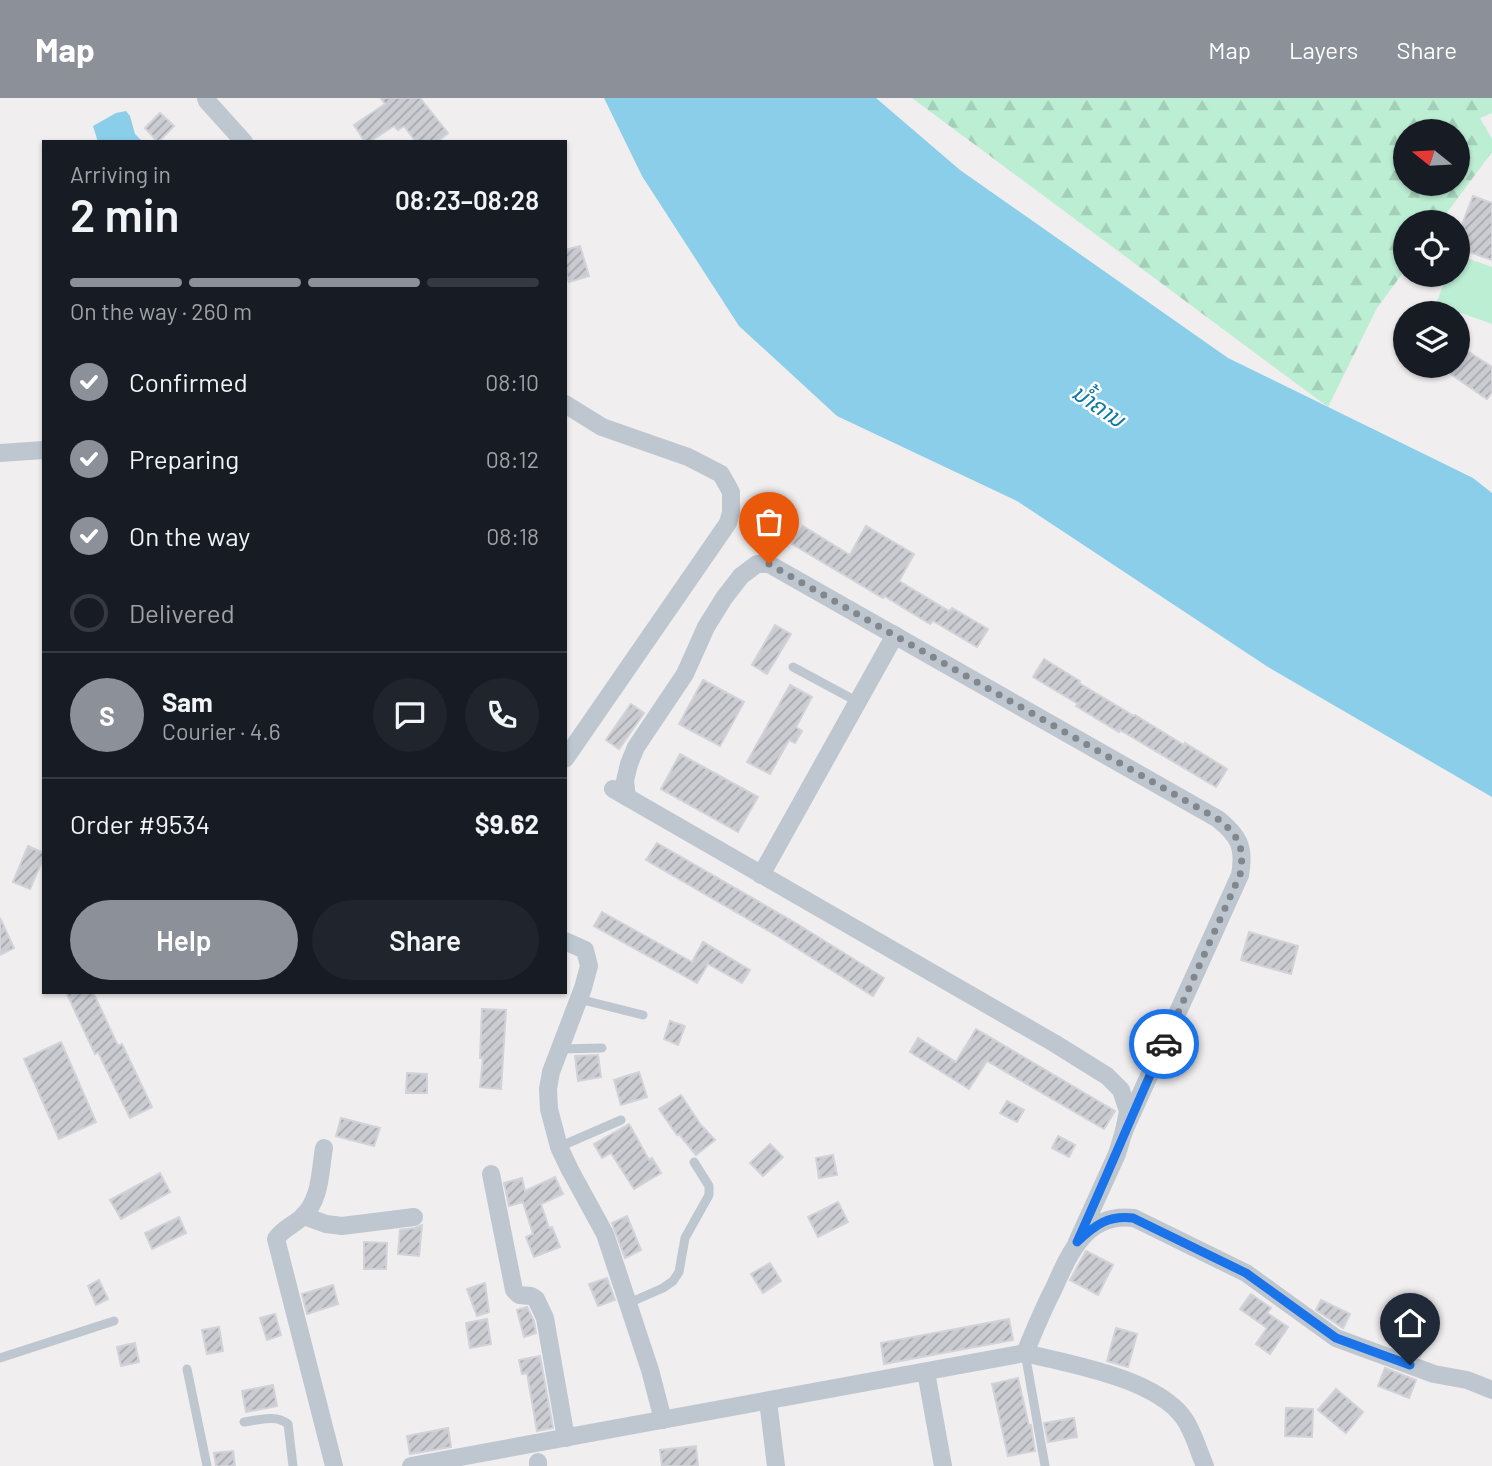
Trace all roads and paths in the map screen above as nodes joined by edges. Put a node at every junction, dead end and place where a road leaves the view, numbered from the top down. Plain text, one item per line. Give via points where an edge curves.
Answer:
1 (206, 98) edge
2 (242, 140) edge
3 (567, 405) edge
4 (42, 450) edge
5 (0, 453) edge
6 (895, 635) junction
7 (793, 667) dead end
8 (858, 702) junction
9 (567, 756) edge
10 (761, 874) junction
11 (567, 942) edge
12 (579, 999) junction
13 (643, 1015) dead end
14 (603, 1048) dead end
15 (560, 1049) junction
16 (621, 1120) dead end
17 (1124, 1131) junction
18 (559, 1147) junction
19 (324, 1148) dead end
20 (694, 1162) dead end
21 (491, 1174) dead end
22 (304, 1216) junction
23 (414, 1217) dead end
24 (1077, 1242) junction
25 (629, 1303) junction
26 (114, 1321) dead end
27 (1025, 1353) junction
28 (0, 1359) edge
29 (187, 1369) dead end
30 (926, 1372) junction
31 (1492, 1390) edge
32 (768, 1401) junction
33 (663, 1420) junction
34 (244, 1422) dead end
35 (565, 1438) junction
36 (526, 1445) junction
37 (542, 1465) edge
38 (207, 1466) edge
39 (293, 1466) edge
40 (334, 1466) edge
41 (411, 1466) edge
42 (776, 1466) edge
43 (943, 1466) edge
44 (1045, 1466) edge
45 (1205, 1466) edge

1 - 2 street
3 - 9 street via 602,427 722,474 731,492 728,523
4 - 5 street
6 - 8 street
6 - 10 street via 769,564 757,564 724,598 685,674 636,747 620,793
6 - 17 street via 1218,819 1240,842 1240,875
7 - 8 lane
8 - 10 street
10 - 17 street via 1107,1076 1121,1090 1128,1111
11 - 12 street via 585,950 588,957
12 - 13 lane
12 - 15 street
14 - 15 lane
15 - 18 street via 548,1089
16 - 18 lane
17 - 24 street
18 - 25 street via 605,1234
19 - 22 street via 316,1197
20 - 25 lane via 709,1186 709,1195 685,1238 679,1272 663,1288
21 - 35 street via 514,1290 537,1299 545,1318
22 - 23 street via 342,1226
22 - 40 street via 280,1233 276,1246
24 - 27 street
24 - 31 street via 1108,1220 1133,1218 1246,1273 1336,1338
25 - 33 street
26 - 28 lane
27 - 30 street
27 - 44 lane
27 - 45 street via 1101,1372 1153,1392 1181,1414
29 - 38 lane
30 - 32 street
30 - 43 street
32 - 33 street
32 - 42 street
33 - 35 street
34 - 39 lane via 277,1418 288,1424
35 - 36 street
36 - 37 lane
36 - 41 street

